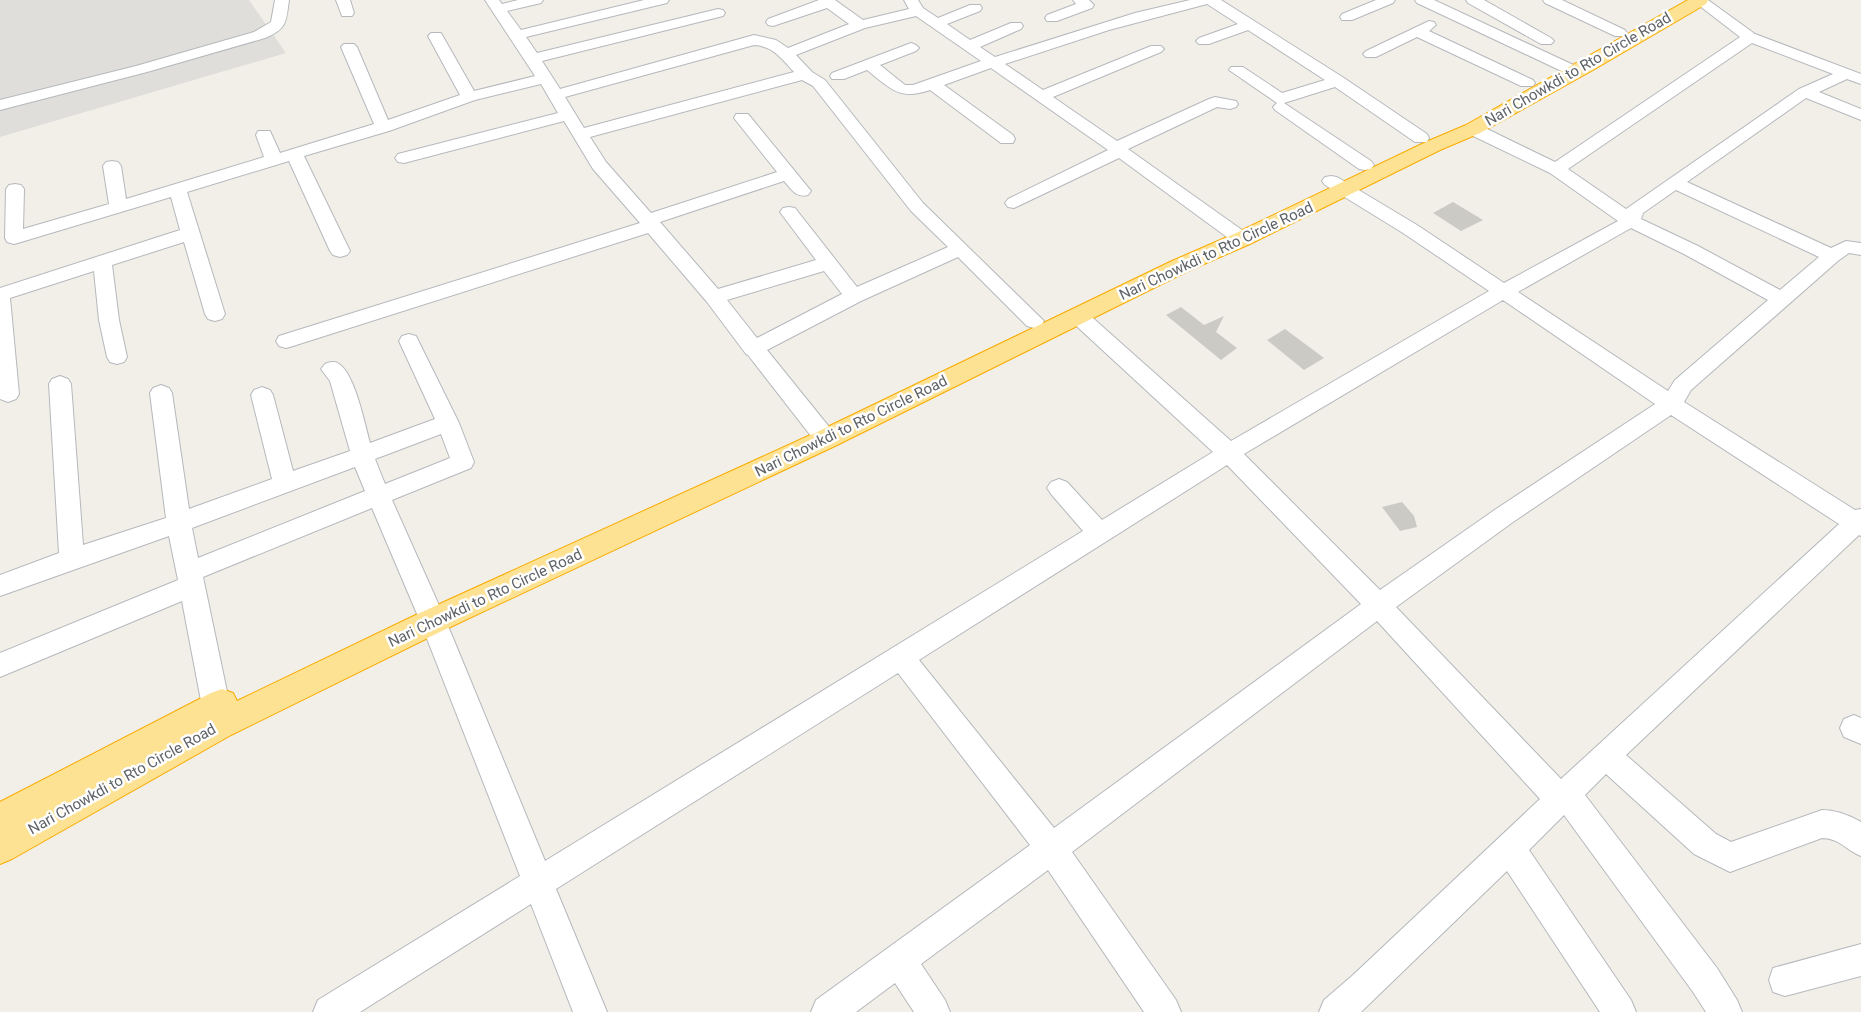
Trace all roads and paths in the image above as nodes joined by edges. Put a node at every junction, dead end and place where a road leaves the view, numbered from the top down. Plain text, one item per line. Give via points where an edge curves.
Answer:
1 (282, 0) edge
2 (536, 0) edge
3 (662, 0) edge
4 (1103, 0) edge
5 (1204, 0) edge
6 (1211, 0) edge
7 (1388, 0) edge
8 (1422, 0) edge
9 (1473, 0) edge
10 (1550, 0) edge
11 (1668, 0) edge
12 (1699, 0) edge
13 (828, 1) edge
14 (1084, 2) edge
15 (495, 4) edge
16 (720, 6) dead end
17 (915, 6) edge
18 (975, 8) dead end
19 (1451, 14) junction
20 (1347, 17) dead end
21 (1052, 18) dead end
22 (773, 22) dead end
23 (935, 24) junction
24 (860, 25) junction
25 (1249, 25) junction
26 (1016, 26) dead end
27 (1417, 31) junction
28 (1620, 33) junction
29 (518, 35) junction
30 (436, 36) dead end
31 (1750, 37) junction
32 (1204, 41) dead end
33 (1546, 41) dead end
34 (968, 46) junction
35 (349, 47) dead end
36 (910, 48) dead end
37 (1156, 49) dead end
38 (788, 53) junction
39 (1371, 54) dead end
40 (533, 58) junction
41 (991, 63) junction
42 (869, 64) junction
43 (1569, 68) junction
44 (1237, 70) dead end
45 (805, 74) junction
46 (1846, 74) junction
47 (838, 76) dead end
48 (546, 78) junction
49 (1861, 79) edge
50 (1338, 81) junction
51 (1527, 83) junction
52 (932, 84) junction
53 (1805, 92) junction
54 (556, 95) junction
55 (1041, 96) junction
56 (469, 97) junction
57 (1230, 104) dead end
58 (0, 105) edge
59 (1281, 108) dead end
60 (569, 115) junction
61 (1861, 115) edge
62 (742, 118) dead end
63 (384, 127) junction
64 (1473, 129) junction
65 (580, 134) junction
66 (264, 135) dead end
67 (1421, 138) junction
68 (1007, 139) dead end
69 (1118, 150) junction
70 (294, 154) junction
71 (404, 158) dead end
72 (274, 160) junction
73 (1365, 165) junction
74 (112, 166) dead end
75 (1556, 169) junction
76 (788, 174) junction
77 (1676, 184) junction
78 (1338, 186) junction
79 (177, 188) junction
80 (15, 189) dead end
81 (802, 191) dead end
82 (1014, 203) dead end
83 (118, 206) junction
84 (789, 212) dead end
85 (1631, 221) junction
86 (651, 222) junction
87 (191, 233) junction
88 (1236, 234) junction
89 (960, 249) junction
90 (1861, 249) edge
91 (340, 250) dead end
92 (1832, 256) junction
93 (102, 261) junction
94 (828, 263) junction
95 (1502, 292) junction
96 (0, 295) edge
97 (854, 296) junction
98 (714, 297) junction
99 (1781, 299) junction
100 (216, 314) dead end
101 (1078, 316) junction
102 (1034, 321) junction
103 (286, 341) dead end
104 (409, 341) dead end
105 (753, 349) junction
106 (117, 357) dead end
107 (332, 369) dead end
108 (60, 384) dead end
109 (161, 393) dead end
110 (8, 394) dead end
111 (262, 395) dead end
112 (1671, 404) junction
113 (448, 423) junction
114 (820, 432) junction
115 (1229, 453) junction
116 (362, 454) junction
117 (285, 484) junction
118 (1059, 488) dead end
119 (379, 496) junction
120 (1859, 522) edge
121 (179, 523) junction
122 (1100, 534) junction
123 (72, 559) junction
124 (190, 579) junction
125 (0, 586) edge
126 (1379, 606) junction
127 (430, 614) junction
128 (902, 658) junction
129 (0, 665) edge
130 (216, 706) junction
131 (1606, 755) junction
132 (1563, 797) junction
133 (0, 820) edge
134 (1861, 841) edge
135 (0, 847) edge
136 (1051, 848) junction
137 (1510, 848) junction
138 (538, 883) junction
139 (1861, 960) edge
140 (900, 961) junction
141 (1785, 980) dead end
142 (330, 1012) edge
143 (590, 1012) edge
144 (828, 1012) edge
145 (933, 1012) edge
146 (1164, 1012) edge
147 (1336, 1012) edge
148 (1619, 1012) edge
149 (1725, 1012) edge

1 - 58 street via 278,24 266,33 167,63
2 - 15 street
3 - 29 street
4 - 14 street
5 - 41 street via 1133,18
6 - 25 street
7 - 20 street
8 - 19 street
9 - 33 street
10 - 28 street
11 - 28 highway
12 - 31 street
12 - 43 highway, Nari Chowkdi to Rto Circle Road
13 - 22 street
13 - 24 street
14 - 21 street
15 - 29 street
16 - 40 street
17 - 23 street
17 - 24 street
18 - 23 street
19 - 27 street
19 - 43 street
23 - 34 street
24 - 38 street
25 - 32 street
25 - 50 street
26 - 34 street
27 - 39 street
27 - 51 street
28 - 43 highway
29 - 40 street
30 - 56 street
31 - 46 street
31 - 75 street
34 - 41 street
35 - 63 street
36 - 42 street
37 - 55 street
38 - 45 street
38 - 54 street via 770,42 754,40
40 - 48 street
41 - 52 street
41 - 55 street
42 - 47 street
42 - 52 street via 904,90
43 - 51 highway
43 - 64 highway, Nari Chowkdi to Rto Circle Road
44 - 50 street via 1280,100
45 - 65 street
45 - 89 street via 819,83 917,207
46 - 49 street
46 - 53 street
48 - 54 street
48 - 56 street
50 - 67 street
51 - 67 highway
52 - 68 street
53 - 61 street
53 - 77 street
54 - 60 street
55 - 69 street
56 - 63 street
57 - 69 street via 1215,102
59 - 73 street
60 - 65 street
60 - 71 street
62 - 76 street
63 - 70 street
64 - 75 street
64 - 78 highway, Nari Chowkdi to Rto Circle Road
65 - 86 street via 599,165
66 - 72 street
67 - 73 highway
69 - 82 street
69 - 88 street
70 - 72 street
70 - 91 street
72 - 79 street
73 - 78 highway
74 - 83 street
75 - 85 street
76 - 81 street
76 - 86 street
77 - 85 street via 1635,210
77 - 92 street
78 - 88 highway, Nari Chowkdi to Rto Circle Road
78 - 95 street via 1410,229
79 - 83 street
79 - 87 street
80 - 83 street via 14,238
84 - 94 street
85 - 95 street
85 - 99 street
86 - 98 street
86 - 103 street
87 - 93 street
87 - 100 street
88 - 101 highway, Nari Chowkdi to Rto Circle Road via 1180,266
88 - 102 highway
89 - 97 street
89 - 102 street
90 - 92 street via 1846,248
92 - 99 street
93 - 96 street
93 - 106 street
94 - 97 street
94 - 98 street
95 - 112 street
95 - 115 street
96 - 110 street
97 - 105 street
98 - 105 street
99 - 112 street via 1683,385
101 - 114 highway, Nari Chowkdi to Rto Circle Road
101 - 115 street
102 - 114 highway
104 - 113 street
105 - 114 street
107 - 116 street via 340,379
108 - 123 street
109 - 121 street
111 - 117 street
112 - 120 street
112 - 126 street via 1482,531
113 - 116 street
113 - 119 street via 463,462
114 - 127 highway, Nari Chowkdi to Rto Circle Road
115 - 122 street
115 - 126 street
116 - 117 street
116 - 119 street
117 - 121 street
118 - 122 street
119 - 124 street
119 - 127 street
120 - 131 street
121 - 123 street
121 - 124 street
122 - 128 street
123 - 125 street
124 - 129 street
124 - 130 street
126 - 132 street
126 - 136 street
127 - 130 highway
127 - 135 highway, Nari Chowkdi to Rto Circle Road
127 - 138 street
128 - 136 street
128 - 138 street
130 - 133 highway
131 - 132 street
131 - 134 street via 1705,844 1730,857 1822,824 1834,823
132 - 137 street
132 - 149 street via 1705,980
136 - 140 street
136 - 146 street
137 - 147 street
137 - 148 street
138 - 142 street
138 - 143 street
139 - 141 street
140 - 144 street
140 - 145 street

